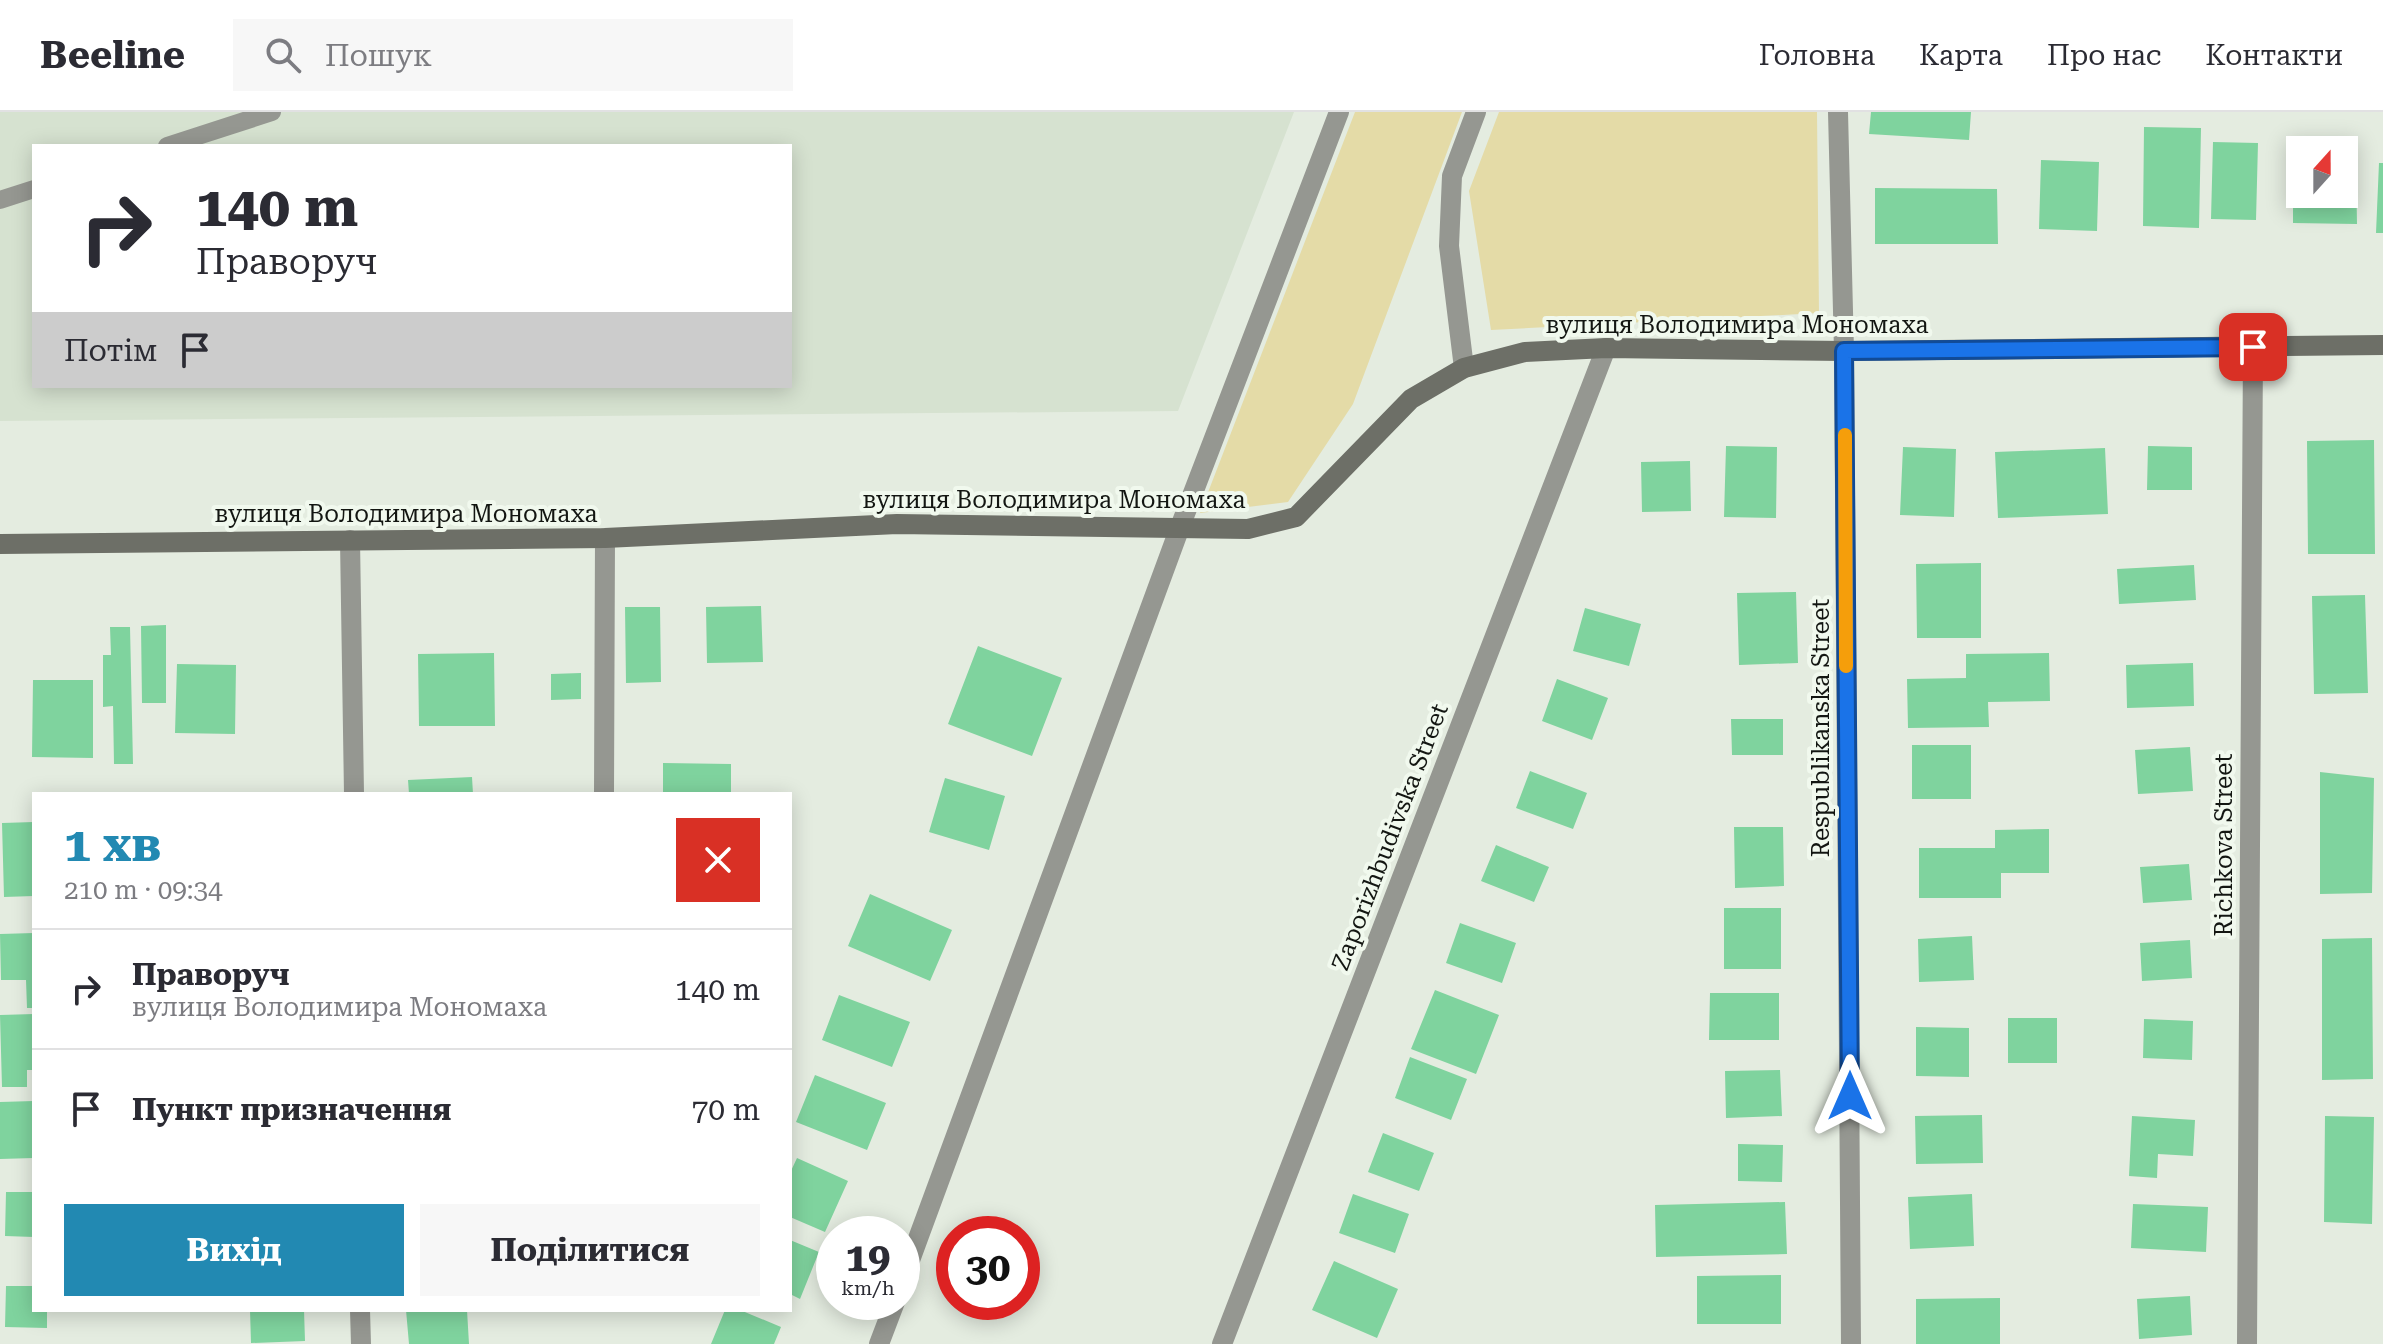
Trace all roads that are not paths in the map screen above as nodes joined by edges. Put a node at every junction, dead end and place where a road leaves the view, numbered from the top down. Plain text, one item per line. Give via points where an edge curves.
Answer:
1 (272, 112) edge
2 (1339, 112) edge
3 (1476, 112) edge
4 (1838, 112) edge
5 (173, 144) edge
6 (32, 190) edge
7 (0, 200) edge
8 (2383, 345) edge
9 (2253, 347) junction
10 (1606, 348) junction
11 (1844, 351) junction
12 (1464, 368) junction
13 (1180, 527) junction
14 (605, 538) junction
15 (350, 540) junction
16 (0, 544) edge
17 (354, 792) edge
18 (604, 792) edge
19 (920, 1233) edge
20 (360, 1312) edge
21 (888, 1320) edge
22 (361, 1344) edge
23 (879, 1344) edge
24 (1222, 1344) edge
25 (1851, 1344) edge
26 (2247, 1344) edge

1 - 5 lane
2 - 13 street
3 - 12 street via 1452,176 1449,246
4 - 11 street, Respublikanska Street
6 - 7 lane
8 - 9 street, вулиця Володимира Мономаха
9 - 11 street, вулиця Володимира Мономаха
9 - 26 street, Richkova Street
10 - 11 street, вулиця Володимира Мономаха
10 - 12 street, вулиця Володимира Мономаха via 1525,352
10 - 24 street, Zaporizhbudivska Street
11 - 25 street, Respublikanska Street
12 - 13 street, вулиця Володимира Мономаха via 1411,399 1296,517 1248,529
13 - 14 street, вулиця Володимира Мономаха via 897,524
13 - 19 street
14 - 15 street, вулиця Володимира Мономаха
14 - 18 street
15 - 16 street, вулиця Володимира Мономаха
15 - 17 street
20 - 22 street
21 - 23 street

